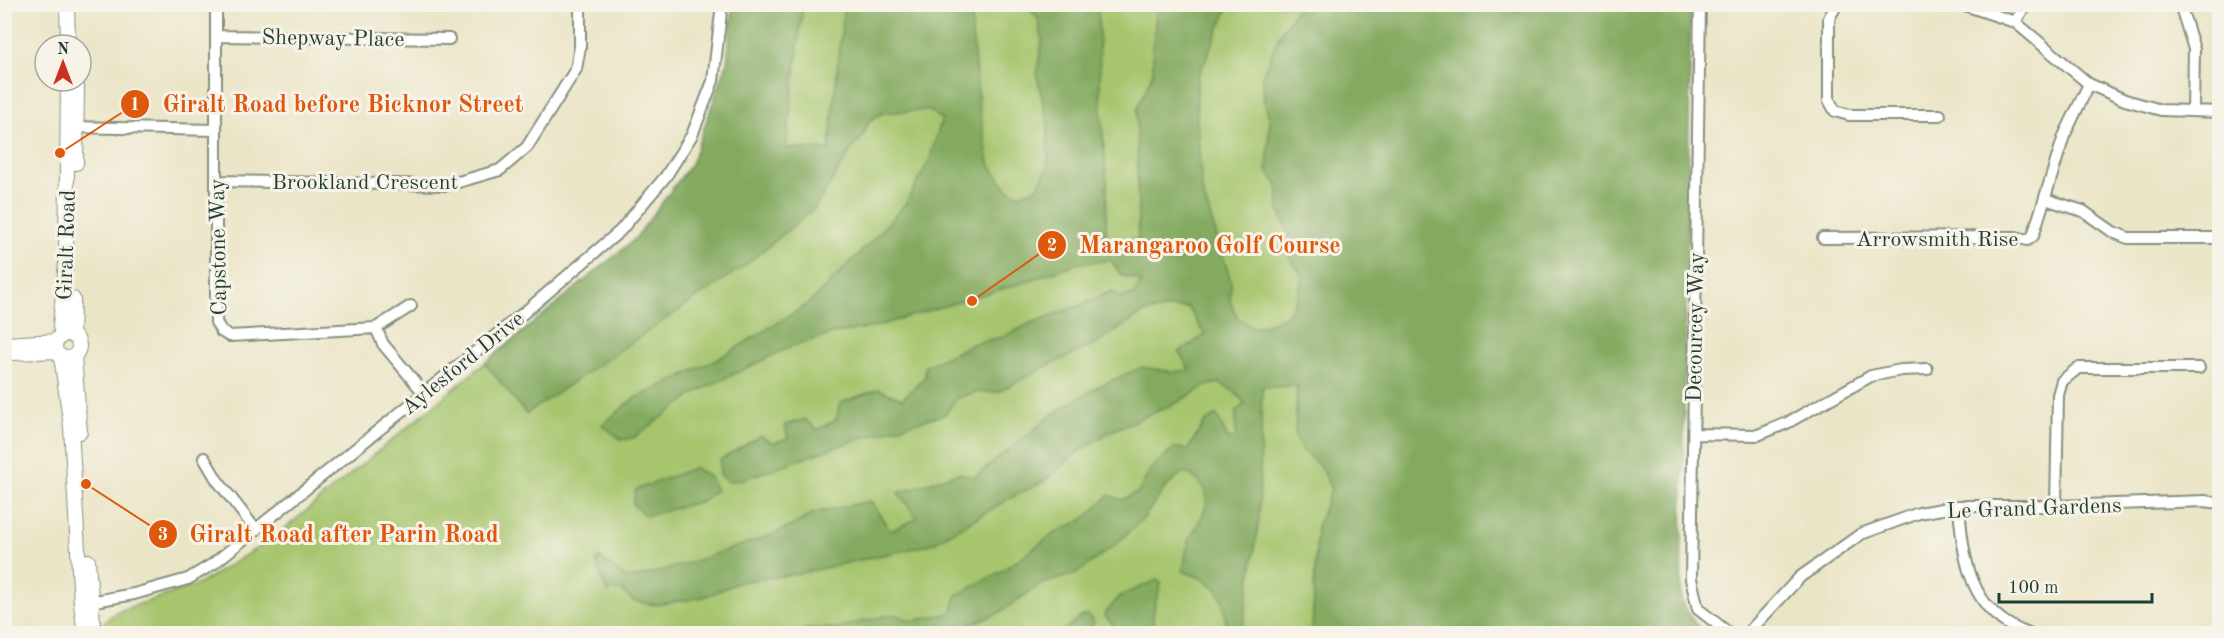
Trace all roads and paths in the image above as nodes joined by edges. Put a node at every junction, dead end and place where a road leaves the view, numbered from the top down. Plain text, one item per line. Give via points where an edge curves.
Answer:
1 (67, 4) edge
2 (76, 4) edge
3 (216, 4) edge
4 (580, 4) edge
5 (722, 4) edge
6 (1700, 4) edge
7 (1839, 4) edge
8 (1962, 4) edge
9 (2026, 4) edge
10 (2180, 4) edge
11 (2015, 22) junction
12 (68, 33) edge
13 (77, 33) edge
14 (216, 36) junction
15 (449, 39) dead end
16 (2089, 84) junction
17 (69, 93) edge
18 (76, 93) edge
19 (2193, 111) junction
20 (2220, 112) edge
21 (1940, 115) dead end
22 (72, 127) junction
23 (216, 130) junction
24 (216, 181) junction
25 (2045, 199) junction
26 (1823, 238) dead end
27 (2216, 238) dead end
28 (411, 306) dead end
29 (376, 328) junction
30 (4, 344) edge
31 (64, 346) junction
32 (4, 353) edge
33 (2199, 368) dead end
34 (1927, 369) dead end
35 (423, 392) junction
36 (1693, 434) junction
37 (204, 458) dead end
38 (2220, 504) edge
39 (1959, 506) junction
40 (2056, 506) junction
41 (256, 530) junction
42 (86, 603) junction
43 (85, 633) edge
44 (94, 633) edge
45 (1730, 633) edge
46 (1747, 633) edge
47 (2029, 633) edge

1 - 12 street
2 - 13 street
3 - 14 street, Capstone Way
4 - 24 street, Brookland Crescent via 576,69 527,147 500,170 448,185
5 - 35 street, Aylesford Drive via 713,81 692,135 666,176 620,231
6 - 36 street, Decourcey Way
7 - 21 street via 1829,18 1829,100 1835,111 1849,115
8 - 11 street
9 - 11 street
10 - 19 street via 2194,50
11 - 16 street
14 - 15 street, Shepway Place
14 - 23 street, Capstone Way
16 - 19 street via 2162,110
16 - 25 street, Arrowsmith Rise via 2064,136
17 - 22 street, Giralt Road
18 - 22 street, Giralt Road
19 - 20 street
22 - 23 street
22 - 31 street, Giralt Road via 60,326
23 - 24 street, Capstone Way
24 - 29 street, Capstone Way via 216,322 221,331 229,336
25 - 26 street, Arrowsmith Rise via 2033,236 2027,240
25 - 27 street via 2083,211 2128,238
28 - 29 street, Capstone Way
29 - 35 street via 383,344
30 - 31 street
31 - 32 street
31 - 42 street, Giralt Road
33 - 40 street via 2078,368 2062,381 2058,395
34 - 36 street via 1871,376 1758,435
35 - 41 street, Aylesford Drive
36 - 45 street, Decourcey Way via 1690,579 1698,609
37 - 41 street
38 - 40 street, Le Grand Gardens via 2205,501
39 - 40 street, Le Grand Gardens
39 - 46 street, Le Grand Gardens via 1919,513 1861,534 1800,577
39 - 47 street via 1962,545 1973,585 1994,615
41 - 42 street, Aylesford Drive via 188,579
42 - 43 street, Giralt Road
42 - 44 street, Giralt Road

